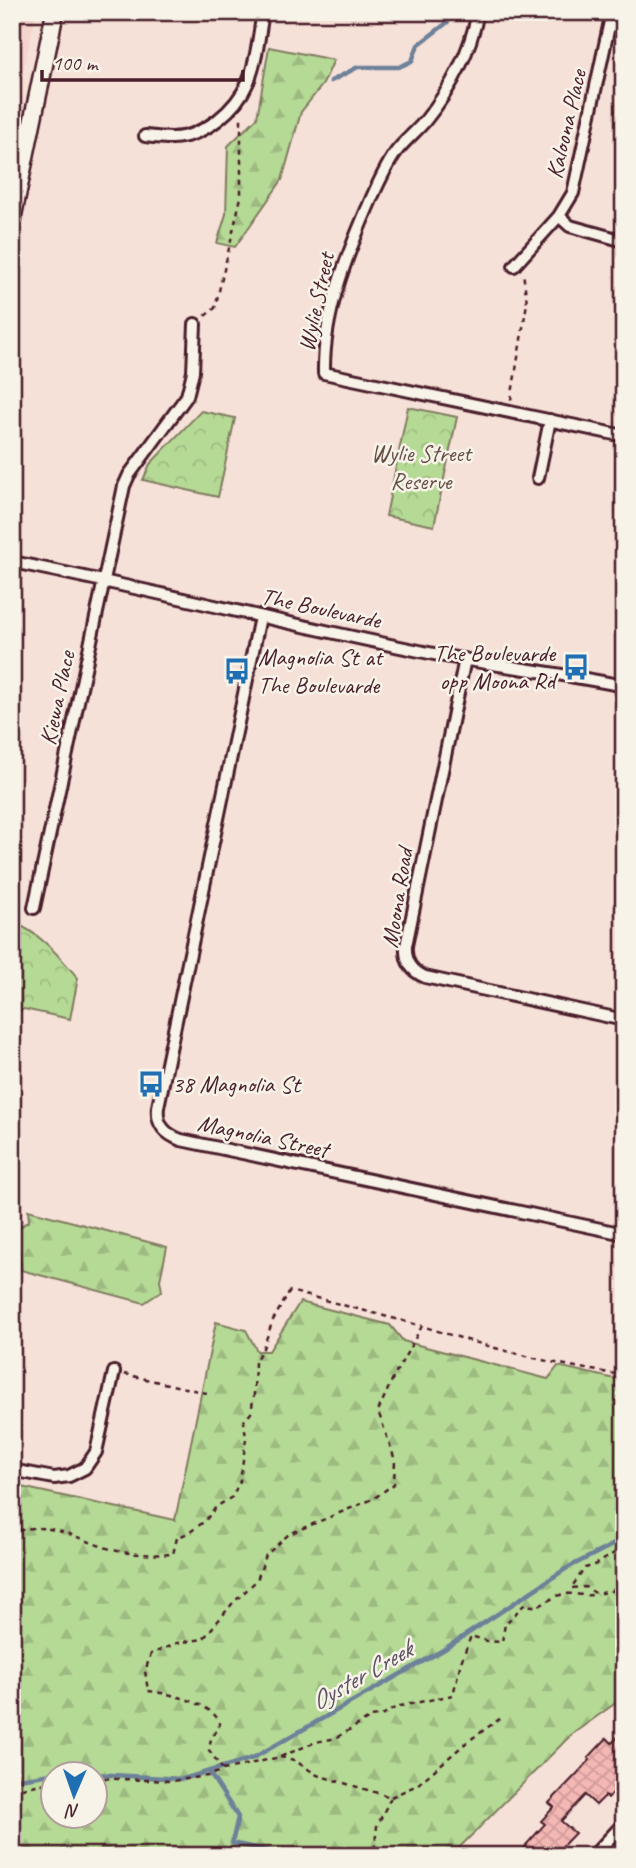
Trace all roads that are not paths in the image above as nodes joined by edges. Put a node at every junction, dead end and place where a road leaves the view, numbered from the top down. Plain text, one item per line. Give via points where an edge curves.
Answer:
1 (55, 12) edge
2 (263, 12) edge
3 (478, 12) edge
4 (612, 12) edge
5 (145, 136) dead end
6 (559, 216) junction
7 (12, 220) edge
8 (624, 241) edge
9 (517, 262) road end
10 (195, 324) road end
11 (550, 420) junction
12 (624, 436) edge
13 (537, 478) dead end
14 (12, 562) edge
15 (104, 580) junction
16 (260, 617) junction
17 (465, 659) junction
18 (624, 686) edge
19 (34, 908) dead end
20 (624, 1020) edge
21 (624, 1234) edge
22 (114, 1372) road end
23 (12, 1470) edge
24 (624, 1823) edge
25 (593, 1856) edge

1 - 7 street
2 - 5 street via 249,80 232,107 220,119 174,138
3 - 11 street, Wylie Street via 461,66 424,123 396,151 350,248 328,332 324,373
4 - 6 street, Kaloona Place via 573,193
6 - 8 street via 570,226
6 - 9 street, Kaloona Place
10 - 15 street, Kiewa Place via 187,396 129,475
11 - 12 street, Wylie Street
11 - 13 street
14 - 15 street, The Boulevarde
15 - 16 street, The Boulevarde
15 - 19 street, Kiewa Place
16 - 17 street, The Boulevarde
16 - 21 street, Magnolia Street via 158,1107 160,1126 181,1140
17 - 18 street, The Boulevarde
17 - 20 street, Moona Road via 406,946 407,961 425,977
22 - 23 street via 96,1452 85,1468 54,1478
24 - 25 street

